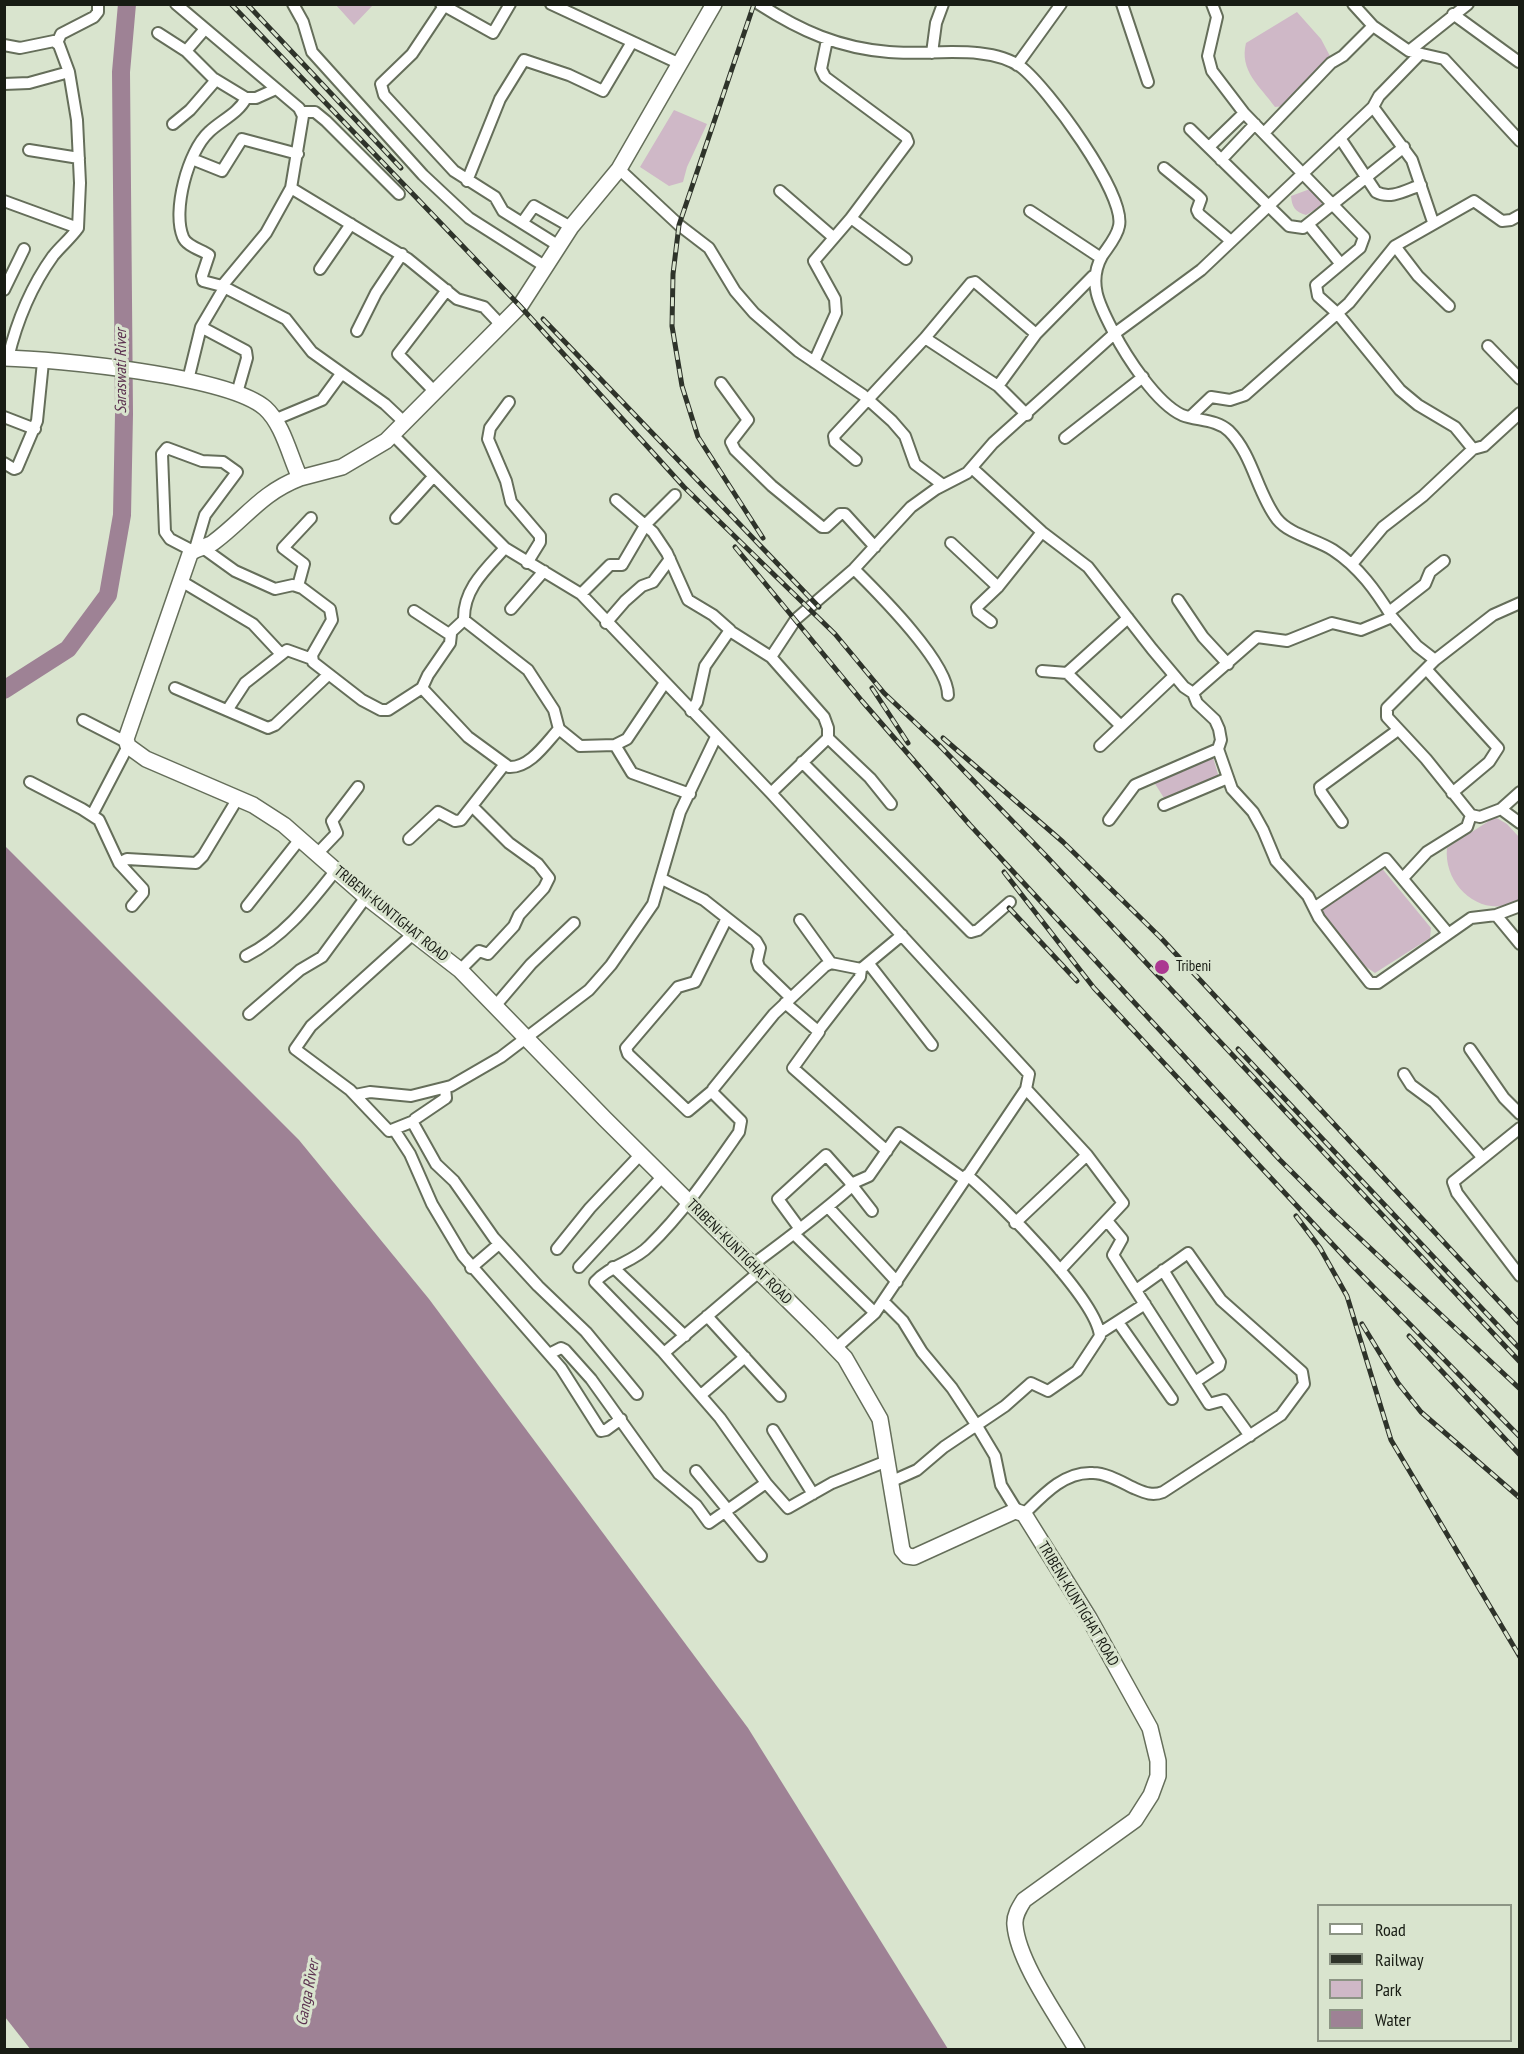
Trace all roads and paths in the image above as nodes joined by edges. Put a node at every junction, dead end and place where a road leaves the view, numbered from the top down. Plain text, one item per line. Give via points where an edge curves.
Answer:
1 (98, 4) edge
2 (176, 4) edge
3 (294, 4) edge
4 (510, 4) edge
5 (551, 4) edge
6 (714, 4) edge
7 (759, 4) edge
8 (943, 4) edge
9 (1061, 4) edge
10 (1122, 4) edge
11 (1212, 4) edge
12 (1353, 4) edge
13 (1468, 4) edge
14 (442, 5) edge
15 (1454, 14) junction
16 (1373, 26) junction
17 (205, 28) junction
18 (158, 33) dead end
19 (827, 40) junction
20 (632, 42) junction
21 (57, 43) junction
22 (4, 45) edge
23 (186, 51) junction
24 (932, 53) junction
25 (1414, 53) junction
26 (1519, 62) edge
27 (678, 63) junction
28 (1017, 65) junction
29 (69, 72) junction
30 (216, 80) junction
31 (1148, 82) dead end
32 (4, 84) edge
33 (276, 89) junction
34 (246, 98) junction
35 (1373, 107) junction
36 (302, 112) junction
37 (1244, 113) junction
38 (172, 124) dead end
39 (1255, 124) junction
40 (1190, 129) dead end
41 (1264, 133) junction
42 (1340, 138) junction
43 (1520, 141) edge
44 (1209, 147) junction
45 (1404, 147) junction
46 (29, 150) dead end
47 (298, 154) junction
48 (79, 158) junction
49 (192, 159) junction
50 (1221, 160) junction
51 (1164, 168) dead end
52 (619, 169) junction
53 (1302, 173) junction
54 (1365, 178) junction
55 (467, 181) junction
56 (1421, 185) junction
57 (291, 188) junction
58 (780, 191) dead end
59 (399, 194) dead end
60 (4, 201) edge
61 (1332, 204) junction
62 (1267, 205) junction
63 (1030, 211) dead end
64 (1520, 214) edge
65 (850, 218) junction
66 (1433, 222) junction
67 (522, 223) junction
68 (351, 224) junction
69 (1308, 224) junction
70 (571, 227) junction
71 (78, 228) junction
72 (833, 237) junction
73 (1231, 241) junction
74 (559, 246) junction
75 (1395, 246) junction
76 (24, 249) dead end
77 (402, 254) junction
78 (1101, 258) junction
79 (906, 259) dead end
80 (1340, 263) junction
81 (546, 267) junction
82 (320, 269) dead end
83 (1093, 276) junction
84 (223, 287) junction
85 (4, 290) edge
86 (447, 290) junction
87 (1449, 306) dead end
88 (1338, 314) junction
89 (502, 326) junction
90 (201, 327) junction
91 (357, 331) dead end
92 (1114, 333) junction
93 (1036, 334) junction
94 (925, 338) junction
95 (1488, 346) dead end
96 (6, 358) edge
97 (44, 362) junction
98 (814, 362) junction
99 (341, 374) junction
100 (1143, 377) junction
101 (1520, 379) edge
102 (188, 380) junction
103 (721, 383) dead end
104 (998, 387) junction
105 (435, 392) junction
106 (237, 393) junction
107 (869, 400) junction
108 (509, 402) dead end
109 (1027, 415) junction
110 (1518, 416) edge
111 (4, 417) edge
112 (1190, 417) junction
113 (273, 420) junction
114 (404, 422) junction
115 (35, 429) junction
116 (392, 434) junction
117 (1065, 438) dead end
118 (1473, 449) junction
119 (856, 460) dead end
120 (4, 463) edge
121 (972, 468) junction
122 (433, 477) junction
123 (300, 478) junction
124 (943, 485) junction
125 (675, 495) dead end
126 (616, 500) dead end
127 (311, 518) dead end
128 (396, 518) dead end
129 (646, 524) junction
130 (1042, 532) junction
131 (951, 543) dead end
132 (875, 547) junction
133 (505, 548) junction
134 (197, 549) junction
135 (670, 559) junction
136 (1444, 561) dead end
137 (527, 563) junction
138 (1352, 564) junction
139 (854, 569) junction
140 (544, 572) junction
141 (181, 581) junction
142 (298, 586) junction
143 (998, 586) junction
144 (580, 594) junction
145 (1178, 600) dead end
146 (1520, 603) edge
147 (511, 609) dead end
148 (414, 611) dead end
149 (1391, 614) junction
150 (1128, 618) junction
151 (464, 620) junction
152 (991, 622) dead end
153 (606, 623) junction
154 (729, 631) junction
155 (451, 634) junction
156 (281, 654) junction
157 (771, 657) junction
158 (312, 659) junction
159 (1435, 660) junction
160 (1228, 664) junction
161 (1427, 670) junction
162 (1042, 671) dead end
163 (1066, 673) junction
164 (328, 675) junction
165 (1174, 676) junction
166 (664, 684) junction
167 (175, 688) dead end
168 (422, 688) junction
169 (1193, 693) junction
170 (948, 695) dead end
171 (228, 709) junction
172 (691, 711) junction
173 (83, 720) dead end
174 (1120, 725) junction
175 (559, 729) junction
176 (1398, 730) junction
177 (716, 737) junction
178 (828, 738) junction
179 (127, 744) junction
180 (615, 745) junction
181 (1100, 746) dead end
182 (1218, 749) junction
183 (802, 762) junction
184 (505, 764) junction
185 (1228, 778) junction
186 (30, 782) dead end
187 (358, 787) dead end
188 (1520, 792) edge
189 (771, 793) junction
190 (1452, 793) junction
191 (690, 794) junction
192 (237, 798) junction
193 (891, 804) dead end
194 (1164, 805) dead end
195 (472, 806) junction
196 (1501, 809) junction
197 (92, 815) junction
198 (1471, 816) junction
199 (1109, 820) dead end
200 (1342, 822) dead end
201 (1520, 823) edge
202 (300, 839) junction
203 (409, 839) dead end
204 (317, 854) junction
205 (119, 863) junction
206 (336, 870) junction
207 (1403, 878) junction
208 (662, 879) junction
209 (366, 897) junction
210 (1010, 902) dead end
211 (132, 906) dead end
212 (247, 906) dead end
213 (1520, 906) edge
214 (1314, 908) junction
215 (1496, 915) junction
216 (727, 918) junction
217 (800, 920) dead end
218 (574, 922) dead end
219 (1447, 932) junction
220 (413, 934) junction
221 (902, 935) junction
222 (1520, 944) edge
223 (246, 956) dead end
224 (831, 963) junction
225 (865, 966) junction
226 (460, 970) junction
227 (788, 1001) junction
228 (496, 1005) junction
229 (249, 1014) dead end
230 (819, 1030) junction
231 (527, 1036) junction
232 (932, 1045) dead end
233 (1470, 1049) dead end
234 (1404, 1074) dead end
235 (445, 1088) junction
236 (1026, 1089) junction
237 (712, 1090) junction
238 (355, 1095) junction
239 (1520, 1114) edge
240 (414, 1121) junction
241 (1520, 1128) edge
242 (395, 1131) junction
243 (886, 1151) junction
244 (641, 1154) junction
245 (1087, 1155) junction
246 (1482, 1157) junction
247 (663, 1176) junction
248 (966, 1177) junction
249 (851, 1184) junction
250 (689, 1203) junction
251 (828, 1207) junction
252 (872, 1211) dead end
253 (1108, 1222) junction
254 (1015, 1223) junction
255 (797, 1232) junction
256 (499, 1244) junction
257 (557, 1249) dead end
258 (579, 1267) dead end
259 (613, 1267) junction
260 (471, 1268) junction
261 (756, 1268) junction
262 (1060, 1270) junction
263 (1163, 1270) junction
264 (1520, 1276) edge
265 (897, 1282) junction
266 (1136, 1290) junction
267 (884, 1302) junction
268 (1145, 1304) junction
269 (875, 1313) junction
270 (707, 1316) junction
271 (1118, 1322) junction
272 (1100, 1333) junction
273 (685, 1336) junction
274 (836, 1348) junction
275 (664, 1353) junction
276 (549, 1354) junction
277 (745, 1357) junction
278 (1195, 1382) junction
279 (637, 1394) dead end
280 (700, 1395) junction
281 (780, 1396) dead end
282 (1172, 1399) dead end
283 (621, 1419) junction
284 (977, 1426) junction
285 (773, 1430) dead end
286 (1250, 1436) junction
287 (887, 1461) junction
288 (696, 1472) dead end
289 (890, 1482) junction
290 (766, 1483) junction
291 (813, 1494) junction
292 (726, 1511) junction
293 (1020, 1513) junction
294 (761, 1556) dead end
295 (1077, 2049) edge

1 - 21 street via 94,16 61,34
2 - 17 street
3 - 81 street via 312,52 423,176 469,218
4 - 14 street via 493,33
5 - 20 street
6 - 27 main road
7 - 19 street via 796,28
8 - 24 street
9 - 28 street
10 - 31 street
11 - 37 street via 1217,18 1208,63
12 - 16 street
13 - 15 street
14 - 55 street via 412,54 385,79 382,90 431,150
15 - 25 street
15 - 26 street
16 - 25 street
16 - 41 street
17 - 23 street
17 - 33 street
18 - 23 street
19 - 24 street via 888,52
19 - 65 street via 821,69 825,78 908,142
20 - 27 street
20 - 55 street via 603,91 524,60 500,99
21 - 22 street via 20,48
21 - 29 street
23 - 30 street
24 - 28 street via 984,54
25 - 35 street
25 - 43 street via 1444,59
27 - 52 main road
28 - 78 street via 1052,99 1098,165 1119,222 1116,236
29 - 32 street via 29,83
29 - 48 street
30 - 34 street
30 - 38 street
33 - 34 street
33 - 36 street
34 - 49 street via 208,132
35 - 42 street
35 - 45 street
36 - 47 street
36 - 59 street via 315,112 326,121
37 - 39 street
37 - 44 street
39 - 41 street
39 - 50 street
40 - 44 street
41 - 53 street
42 - 53 street
42 - 54 street
44 - 50 street
45 - 54 street
45 - 56 street
46 - 48 street
47 - 49 street via 242,139 222,171
47 - 57 street
48 - 71 street
49 - 84 street via 181,196 182,236 209,255 202,279
50 - 62 street
51 - 73 street via 1201,199 1199,214
52 - 70 main road
52 - 98 street via 709,248 735,291 754,313
53 - 61 street
53 - 62 street
54 - 56 street via 1384,196
54 - 61 street
55 - 67 street via 495,197 502,212
56 - 66 street
57 - 68 street
57 - 84 street via 266,233
58 - 72 street
60 - 71 street
61 - 69 street
61 - 80 street via 1364,237 1360,248
62 - 69 street via 1289,226 1303,228
62 - 73 street
63 - 78 street
64 - 66 street via 1502,221 1474,201
65 - 72 street
65 - 79 street
66 - 75 street
67 - 70 street via 534,206
67 - 74 street
68 - 77 street
68 - 82 street
69 - 80 street
70 - 74 main road
71 - 96 street via 55,253 28,295
72 - 98 street via 814,261 834,299 836,313
73 - 92 street via 1193,277
74 - 81 main road
75 - 87 street
75 - 88 street
76 - 85 street
77 - 86 street
77 - 91 street
78 - 83 street
80 - 88 street via 1320,280 1315,290
81 - 89 main road
83 - 92 street via 1096,295
83 - 93 street
84 - 90 street
84 - 99 street via 286,319 306,347
86 - 89 street via 460,301 484,307
86 - 105 street via 398,354
88 - 112 street via 1245,396 1230,400 1211,397
88 - 118 street via 1401,390 1455,427
89 - 105 main road
90 - 102 street
90 - 106 street via 246,351
92 - 100 street
92 - 109 street
93 - 94 street via 975,282
93 - 104 street
94 - 104 street
94 - 107 street
95 - 101 street
96 - 97 main road
97 - 102 main road
97 - 115 street
98 - 107 street
99 - 113 street via 322,400
99 - 114 street
100 - 112 street via 1173,409
100 - 117 street
102 - 106 main road
103 - 132 street via 748,420 731,442 735,450 822,527 845,514
104 - 109 street
105 - 114 main road
106 - 113 main road via 252,398
107 - 119 street via 833,438
107 - 124 street via 900,429 920,470
108 - 137 street via 490,428 488,439 511,502 540,536
109 - 121 street via 993,443
110 - 118 street via 1484,446
111 - 115 street
112 - 138 street via 1217,424 1235,438 1280,522
113 - 123 main road
114 - 116 main road
115 - 120 street via 17,468
116 - 122 street
116 - 123 main road via 342,467
118 - 138 street via 1383,527
121 - 124 street
121 - 130 street
122 - 128 street
122 - 133 street
123 - 134 main road via 276,487 212,544
124 - 132 street via 911,507
125 - 129 street
126 - 129 street
127 - 142 street via 283,548 304,564
129 - 135 street
129 - 144 street via 622,565 610,565
130 - 143 street
130 - 150 street via 1088,567
131 - 143 street
132 - 139 street
133 - 137 street
133 - 151 street via 472,587
134 - 134 street via 205,515 237,472 223,462 197,459 167,448 162,454 165,532 170,539
134 - 141 main road
134 - 142 street via 275,589
135 - 153 street via 653,582 642,586
135 - 154 street via 688,600 724,622
136 - 149 street
137 - 140 street
138 - 149 street
139 - 157 street via 796,619
139 - 170 street via 928,652 942,672
140 - 144 street
140 - 147 street
141 - 156 street via 253,624
141 - 179 main road
142 - 158 street via 330,609 333,616
143 - 152 street via 976,608
144 - 153 street
145 - 160 street
146 - 159 street via 1493,615
148 - 155 street
149 - 159 street via 1417,646
149 - 160 street via 1361,630 1332,622 1287,641 1257,637
150 - 163 street
150 - 165 street
151 - 155 street
151 - 175 street via 533,676 554,710
153 - 166 street
154 - 157 street
154 - 172 street via 705,666 697,702
155 - 168 street via 450,643
156 - 158 street via 290,650
156 - 171 street via 245,683
157 - 178 street via 824,717
158 - 164 street
159 - 161 street
160 - 169 street
161 - 176 street via 1385,711
161 - 190 street via 1498,748 1489,762
162 - 163 street
163 - 174 street
164 - 168 street via 381,710 391,709
164 - 171 street via 268,728
165 - 169 street
165 - 174 street
166 - 172 street
166 - 180 street via 632,734
167 - 171 street
168 - 184 street via 468,737
169 - 182 street via 1197,703 1217,723 1221,740
172 - 177 street
173 - 179 street
174 - 181 street
175 - 180 street via 580,746
175 - 184 street via 522,765
176 - 190 street
176 - 200 street via 1320,787
177 - 189 street
177 - 191 street
178 - 183 street
178 - 193 street via 859,766
179 - 192 main road, TRIBENI-KUNTIGHAT ROAD via 146,759
179 - 197 street
180 - 191 street via 632,774
182 - 185 street
182 - 199 street via 1140,781
183 - 189 street
183 - 210 street via 971,932
184 - 195 street
185 - 194 street
185 - 214 street via 1234,793 1263,830 1275,861 1308,896
186 - 197 street
187 - 204 street via 332,821 337,833
188 - 196 street
189 - 221 street
190 - 198 street
191 - 208 street via 680,812
192 - 202 main road, TRIBENI-KUNTIGHAT ROAD via 284,825
192 - 205 street via 196,863 127,859
195 - 203 street via 459,822 441,812 434,813
195 - 226 street via 549,878 489,954 479,951
196 - 198 street via 1480,817
196 - 201 street
197 - 205 street via 100,822
198 - 207 street via 1467,827 1427,852
202 - 204 main road, TRIBENI-KUNTIGHAT ROAD
202 - 212 street
204 - 206 main road, TRIBENI-KUNTIGHAT ROAD
205 - 211 street via 143,891
206 - 209 main road, TRIBENI-KUNTIGHAT ROAD
206 - 223 street via 276,938
207 - 214 street via 1386,859
207 - 219 street
208 - 216 street via 692,892
208 - 231 street via 653,904 599,980 566,1010
209 - 220 main road, TRIBENI-KUNTIGHAT ROAD
209 - 229 street via 322,957 300,970
213 - 215 street
214 - 219 street via 1348,957 1373,984
215 - 219 street via 1471,918
215 - 222 street
216 - 227 street via 756,941 760,948 759,967
216 - 237 street via 695,982 680,985 626,1048 688,1111
217 - 224 street
218 - 228 street
220 - 226 main road, TRIBENI-KUNTIGHAT ROAD
220 - 238 street via 311,1026 295,1046 295,1051
221 - 225 street
221 - 236 street via 1027,1071 1030,1078
224 - 225 street
224 - 227 street
225 - 230 street
225 - 232 street
226 - 228 main road, TRIBENI-KUNTIGHAT ROAD
227 - 230 street
227 - 237 street
228 - 231 main road, TRIBENI-KUNTIGHAT ROAD
230 - 243 street via 793,1067
231 - 235 street via 501,1058
231 - 244 main road, TRIBENI-KUNTIGHAT ROAD
233 - 239 street
234 - 246 street
235 - 238 street via 411,1096 370,1092
235 - 240 street via 446,1098
236 - 245 street
236 - 248 street
237 - 250 street via 742,1124
238 - 242 street via 389,1131
240 - 242 street
240 - 256 street via 436,1164 454,1181
241 - 246 street
242 - 260 street via 438,1215
243 - 248 street via 900,1133
243 - 249 street via 869,1176
244 - 247 main road, TRIBENI-KUNTIGHAT ROAD
244 - 257 street
245 - 253 street via 1123,1203
245 - 254 street
246 - 264 street via 1455,1179 1454,1187
247 - 250 main road, TRIBENI-KUNTIGHAT ROAD
247 - 258 street
248 - 254 street
248 - 265 street
249 - 251 street
249 - 252 street
249 - 255 street via 828,1156 823,1156 777,1199
250 - 259 street via 648,1248
250 - 261 main road, TRIBENI-KUNTIGHAT ROAD
251 - 255 street
251 - 265 street
253 - 262 street
253 - 266 street via 1122,1239 1113,1256
254 - 262 street
255 - 261 street
255 - 269 street
256 - 260 street
256 - 279 street via 586,1332
259 - 273 street
259 - 275 street via 596,1284
260 - 276 street
261 - 270 street
261 - 274 main road, TRIBENI-KUNTIGHAT ROAD
262 - 272 street
263 - 266 street
263 - 278 street via 1220,1362
263 - 286 street via 1188,1253 1221,1300 1302,1372 1304,1384 1288,1408
265 - 267 street
266 - 268 street
267 - 269 street
267 - 284 street via 903,1321
268 - 271 street
268 - 278 street
269 - 274 street
270 - 273 street
270 - 277 street
271 - 272 street
271 - 282 street
272 - 284 street via 1074,1374 1048,1391 1031,1383
273 - 275 street
274 - 287 main road, TRIBENI-KUNTIGHAT ROAD via 880,1419
275 - 280 street
276 - 283 street via 565,1350
276 - 283 street via 601,1431
277 - 280 street
277 - 281 street
278 - 286 street via 1210,1405 1225,1401
280 - 290 street
283 - 292 street via 659,1474 696,1505 709,1523
284 - 289 street via 917,1470
284 - 293 street via 995,1456 999,1478
285 - 291 street
286 - 293 street via 1158,1494 1094,1472 1078,1474 1062,1481
287 - 289 main road, TRIBENI-KUNTIGHAT ROAD
287 - 291 street
288 - 292 street
289 - 293 main road, TRIBENI-KUNTIGHAT ROAD via 902,1550 907,1556 914,1557
290 - 291 street via 788,1508
290 - 292 street
292 - 294 street
293 - 295 main road, TRIBENI-KUNTIGHAT ROAD via 1089,1618 1150,1728 1158,1761 1158,1776 1151,1795 1135,1820 1024,1900 1017,1912 1014,1924 1019,1944 1033,1976

